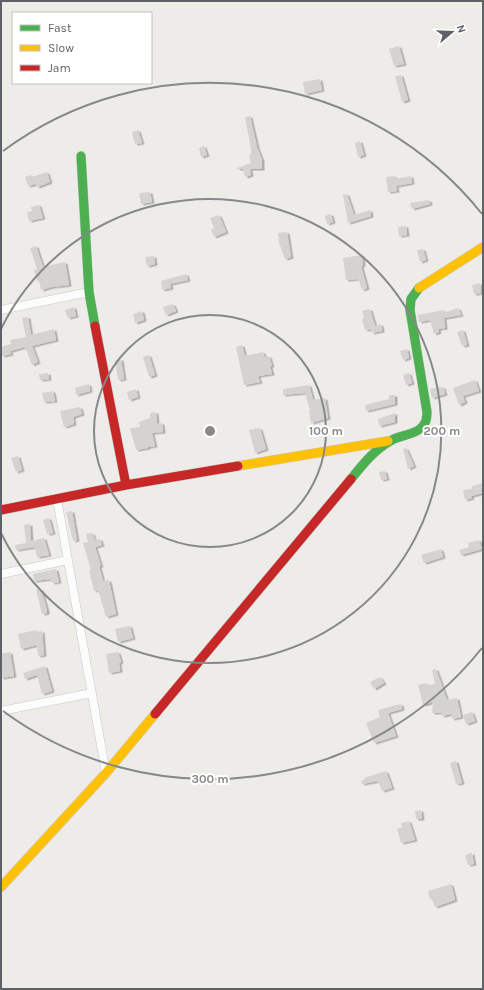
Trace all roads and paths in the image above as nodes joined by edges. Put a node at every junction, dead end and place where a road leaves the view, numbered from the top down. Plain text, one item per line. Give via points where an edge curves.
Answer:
1 (81, 156) dead end
2 (483, 247) edge
3 (89, 292) junction
4 (1, 310) edge
5 (392, 440) junction
6 (126, 486) junction
7 (57, 499) junction
8 (1, 510) edge
9 (68, 560) junction
10 (1, 574) edge
11 (92, 693) junction
12 (1, 711) edge
13 (106, 773) junction
14 (1, 887) edge

1 - 3 street
2 - 5 street via 422,286 410,299 428,412 427,420 420,430
3 - 4 street
3 - 6 street
5 - 6 street
5 - 13 street via 370,456
6 - 7 street
7 - 8 street
7 - 9 street
9 - 10 street
9 - 11 street
11 - 12 street
11 - 13 street
13 - 14 street

